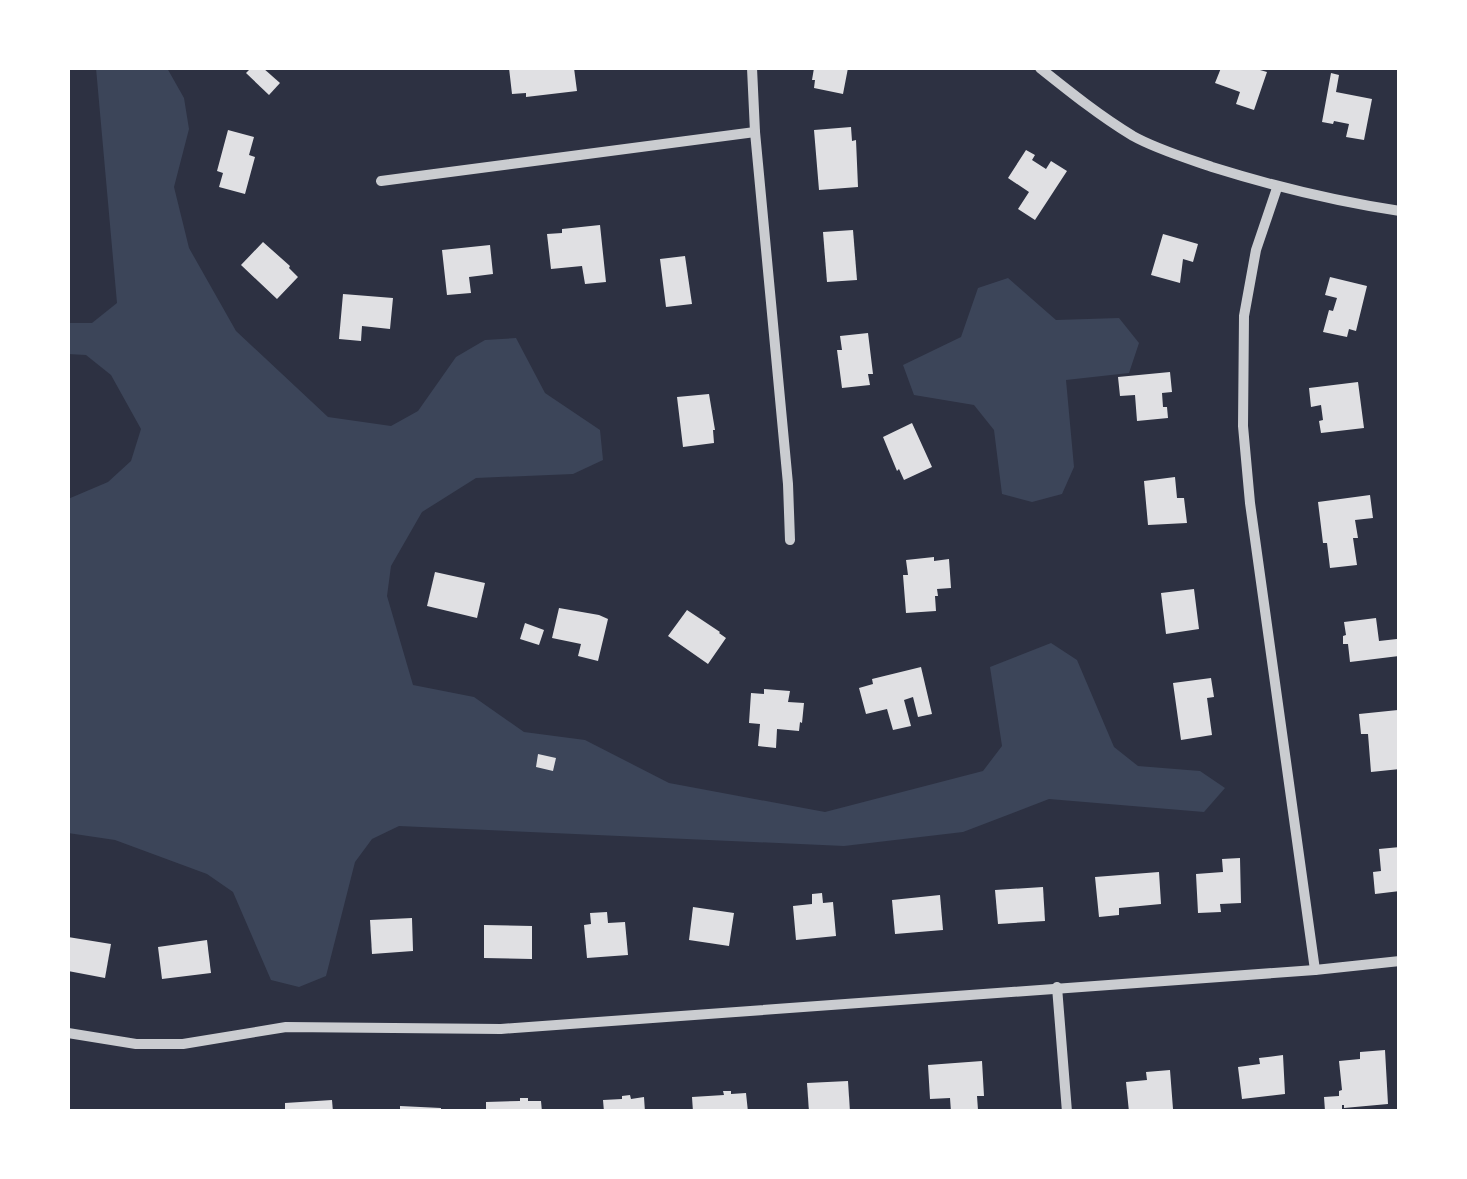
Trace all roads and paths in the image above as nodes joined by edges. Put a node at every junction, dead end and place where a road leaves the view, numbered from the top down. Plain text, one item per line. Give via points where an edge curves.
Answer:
1 (752, 68) edge
2 (1040, 68) edge
3 (755, 132) junction
4 (381, 181) dead end
5 (1277, 188) junction
6 (1400, 211) edge
7 (790, 540) dead end
8 (1400, 962) edge
9 (1315, 970) junction
10 (1057, 987) junction
11 (68, 1033) edge
12 (1067, 1112) edge

1 - 3 street
2 - 5 street via 1136,138
3 - 4 street
3 - 7 street
5 - 6 street
5 - 9 street via 1244,316 1242,426
8 - 9 street
9 - 10 street
10 - 11 street via 501,1029 286,1027 183,1044
10 - 12 street

